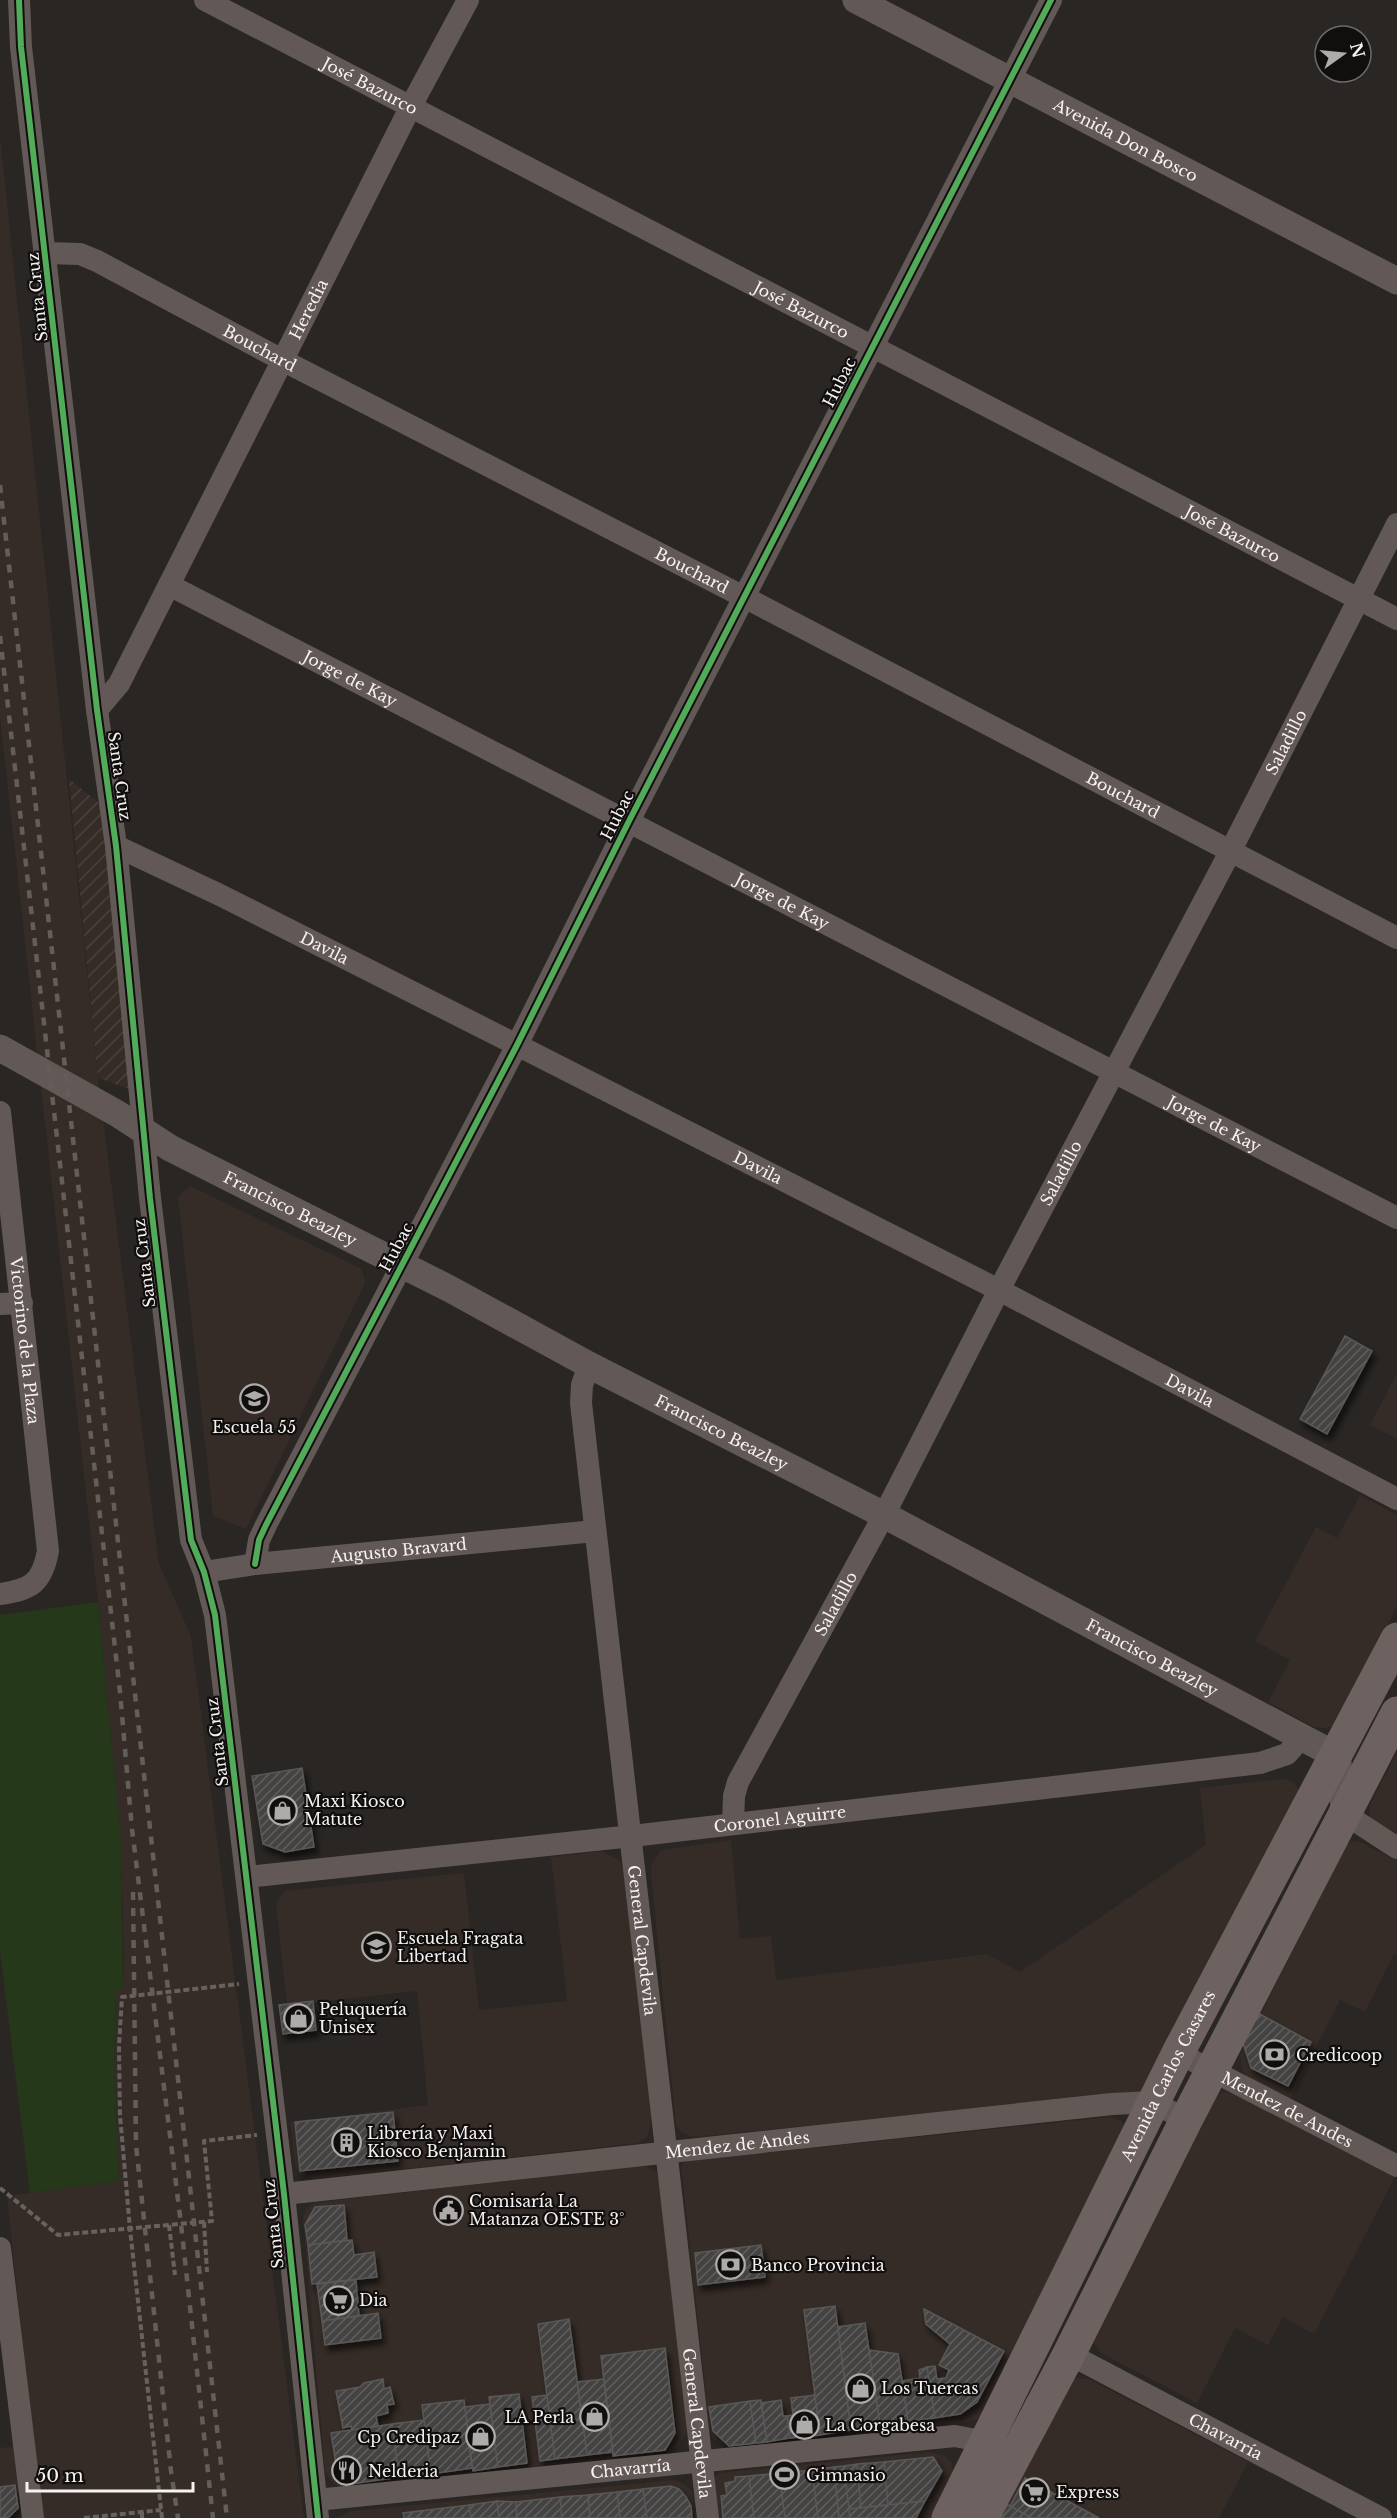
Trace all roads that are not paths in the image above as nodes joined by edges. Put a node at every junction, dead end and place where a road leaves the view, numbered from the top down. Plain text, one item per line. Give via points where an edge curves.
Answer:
1 (19, 0) edge
2 (206, 0) edge
3 (468, 0) edge
4 (856, 0) edge
5 (1051, 0) edge
6 (1009, 79) junction
7 (411, 106) junction
8 (46, 253) junction
9 (1397, 281) edge
10 (873, 345) junction
11 (282, 360) junction
12 (1397, 524) edge
13 (169, 585) junction
14 (746, 598) junction
15 (1359, 599) junction
16 (1397, 619) edge
17 (97, 710) junction
18 (629, 820) junction
19 (116, 846) junction
20 (1230, 852) junction
21 (1397, 938) edge
22 (517, 1045) junction
23 (0, 1048) edge
24 (1114, 1071) junction
25 (0, 1112) edge
26 (146, 1131) junction
27 (1397, 1218) edge
28 (402, 1265) junction
29 (999, 1290) junction
30 (11, 1304) edge
31 (589, 1365) junction
32 (1397, 1499) edge
33 (884, 1515) junction
34 (595, 1531) junction
35 (255, 1564) junction
36 (204, 1572) junction
37 (0, 1594) edge
38 (1397, 1639) edge
39 (1397, 1713) edge
40 (1302, 1737) junction
41 (1337, 1756) junction
42 (1345, 1814) junction
43 (733, 1824) junction
44 (632, 1836) junction
45 (1397, 1848) edge
46 (247, 1877) junction
47 (1178, 2053) junction
48 (1212, 2070) junction
49 (1153, 2102) junction
50 (1186, 2120) junction
51 (666, 2152) junction
52 (1397, 2166) edge
53 (284, 2194) junction
54 (0, 2248) edge
55 (1069, 2354) junction
56 (1000, 2450) junction
57 (702, 2460) junction
58 (317, 2509) edge
59 (33, 2518) edge
60 (708, 2518) edge
61 (948, 2518) edge
62 (982, 2518) edge
63 (1381, 2518) edge

1 - 8 street, Santa Cruz
2 - 7 street, José Bazurco
3 - 7 street, Heredia
4 - 6 street, Avenida Don Bosco
5 - 6 street, Hubac
6 - 9 street, Avenida Don Bosco
6 - 10 street, Hubac
7 - 10 street, José Bazurco
7 - 11 street, Heredia
8 - 11 street, Bouchard via 80,254 97,261
8 - 17 street, Santa Cruz
10 - 14 street, Hubac
10 - 15 street, José Bazurco
11 - 13 street, Heredia
11 - 14 street, Bouchard
12 - 15 street, Saladillo
13 - 17 street, Heredia via 119,684
13 - 18 street, Jorge de Kay
14 - 18 street, Hubac
14 - 20 street, Bouchard
15 - 16 street, José Bazurco
15 - 20 street, Saladillo
17 - 19 street, Santa Cruz
18 - 22 street, Hubac
18 - 24 street, Jorge de Kay
19 - 22 street, Davila
19 - 26 street, Santa Cruz
20 - 21 street, Bouchard
20 - 24 street, Saladillo
22 - 28 street, Hubac
22 - 29 street, Davila
23 - 26 street, Francisco Beazley
24 - 27 street, Jorge de Kay
24 - 29 street, Saladillo
25 - 30 street, Victorino de la Plaza
26 - 28 street, Francisco Beazley via 170,1148
26 - 36 street, Santa Cruz via 150,1198 191,1540
28 - 31 street, Francisco Beazley
28 - 35 street, Hubac via 266,1525
29 - 32 street, Davila
29 - 33 street, Saladillo
30 - 37 street, Victorino de la Plaza via 48,1551 45,1569 32,1586
31 - 33 street, Francisco Beazley
31 - 34 street, General Capdevila via 581,1403
33 - 40 street, Francisco Beazley
33 - 43 street, Saladillo via 738,1782
34 - 35 street, Augusto Bravard
34 - 44 street, General Capdevila
35 - 36 street, Augusto Bravard
36 - 46 street, Santa Cruz via 215,1615
38 - 41 main road, Avenida Carlos Casares
39 - 42 main road, Avenida Carlos Casares
40 - 41 street, Francisco Beazley
40 - 43 street, Coronel Aguirre via 1287,1754 1260,1763
41 - 42 street
41 - 47 main road, Avenida Carlos Casares
42 - 45 street
42 - 48 main road, Avenida Carlos Casares
43 - 44 street, Coronel Aguirre
44 - 46 street, Coronel Aguirre
44 - 51 street, General Capdevila
46 - 53 street, Santa Cruz
47 - 48 street, Mendez de Andes
47 - 49 main road, Avenida Carlos Casares
48 - 50 main road, Avenida Carlos Casares
48 - 52 street, Mendez de Andes
49 - 50 street
49 - 51 street, Mendez de Andes
49 - 56 main road, Avenida Carlos Casares
50 - 55 main road, Avenida Carlos Casares
51 - 53 street, Mendez de Andes
51 - 57 street, General Capdevila
53 - 58 street, Santa Cruz
54 - 59 street
55 - 56 main road, Avenida Carlos Casares
55 - 63 street, Chavarría
56 - 57 street, Chavarría via 955,2436
56 - 61 main road, Avenida Carlos Casares
56 - 62 main road, Avenida Carlos Casares
57 - 58 street, Chavarría
57 - 60 street, General Capdevila

